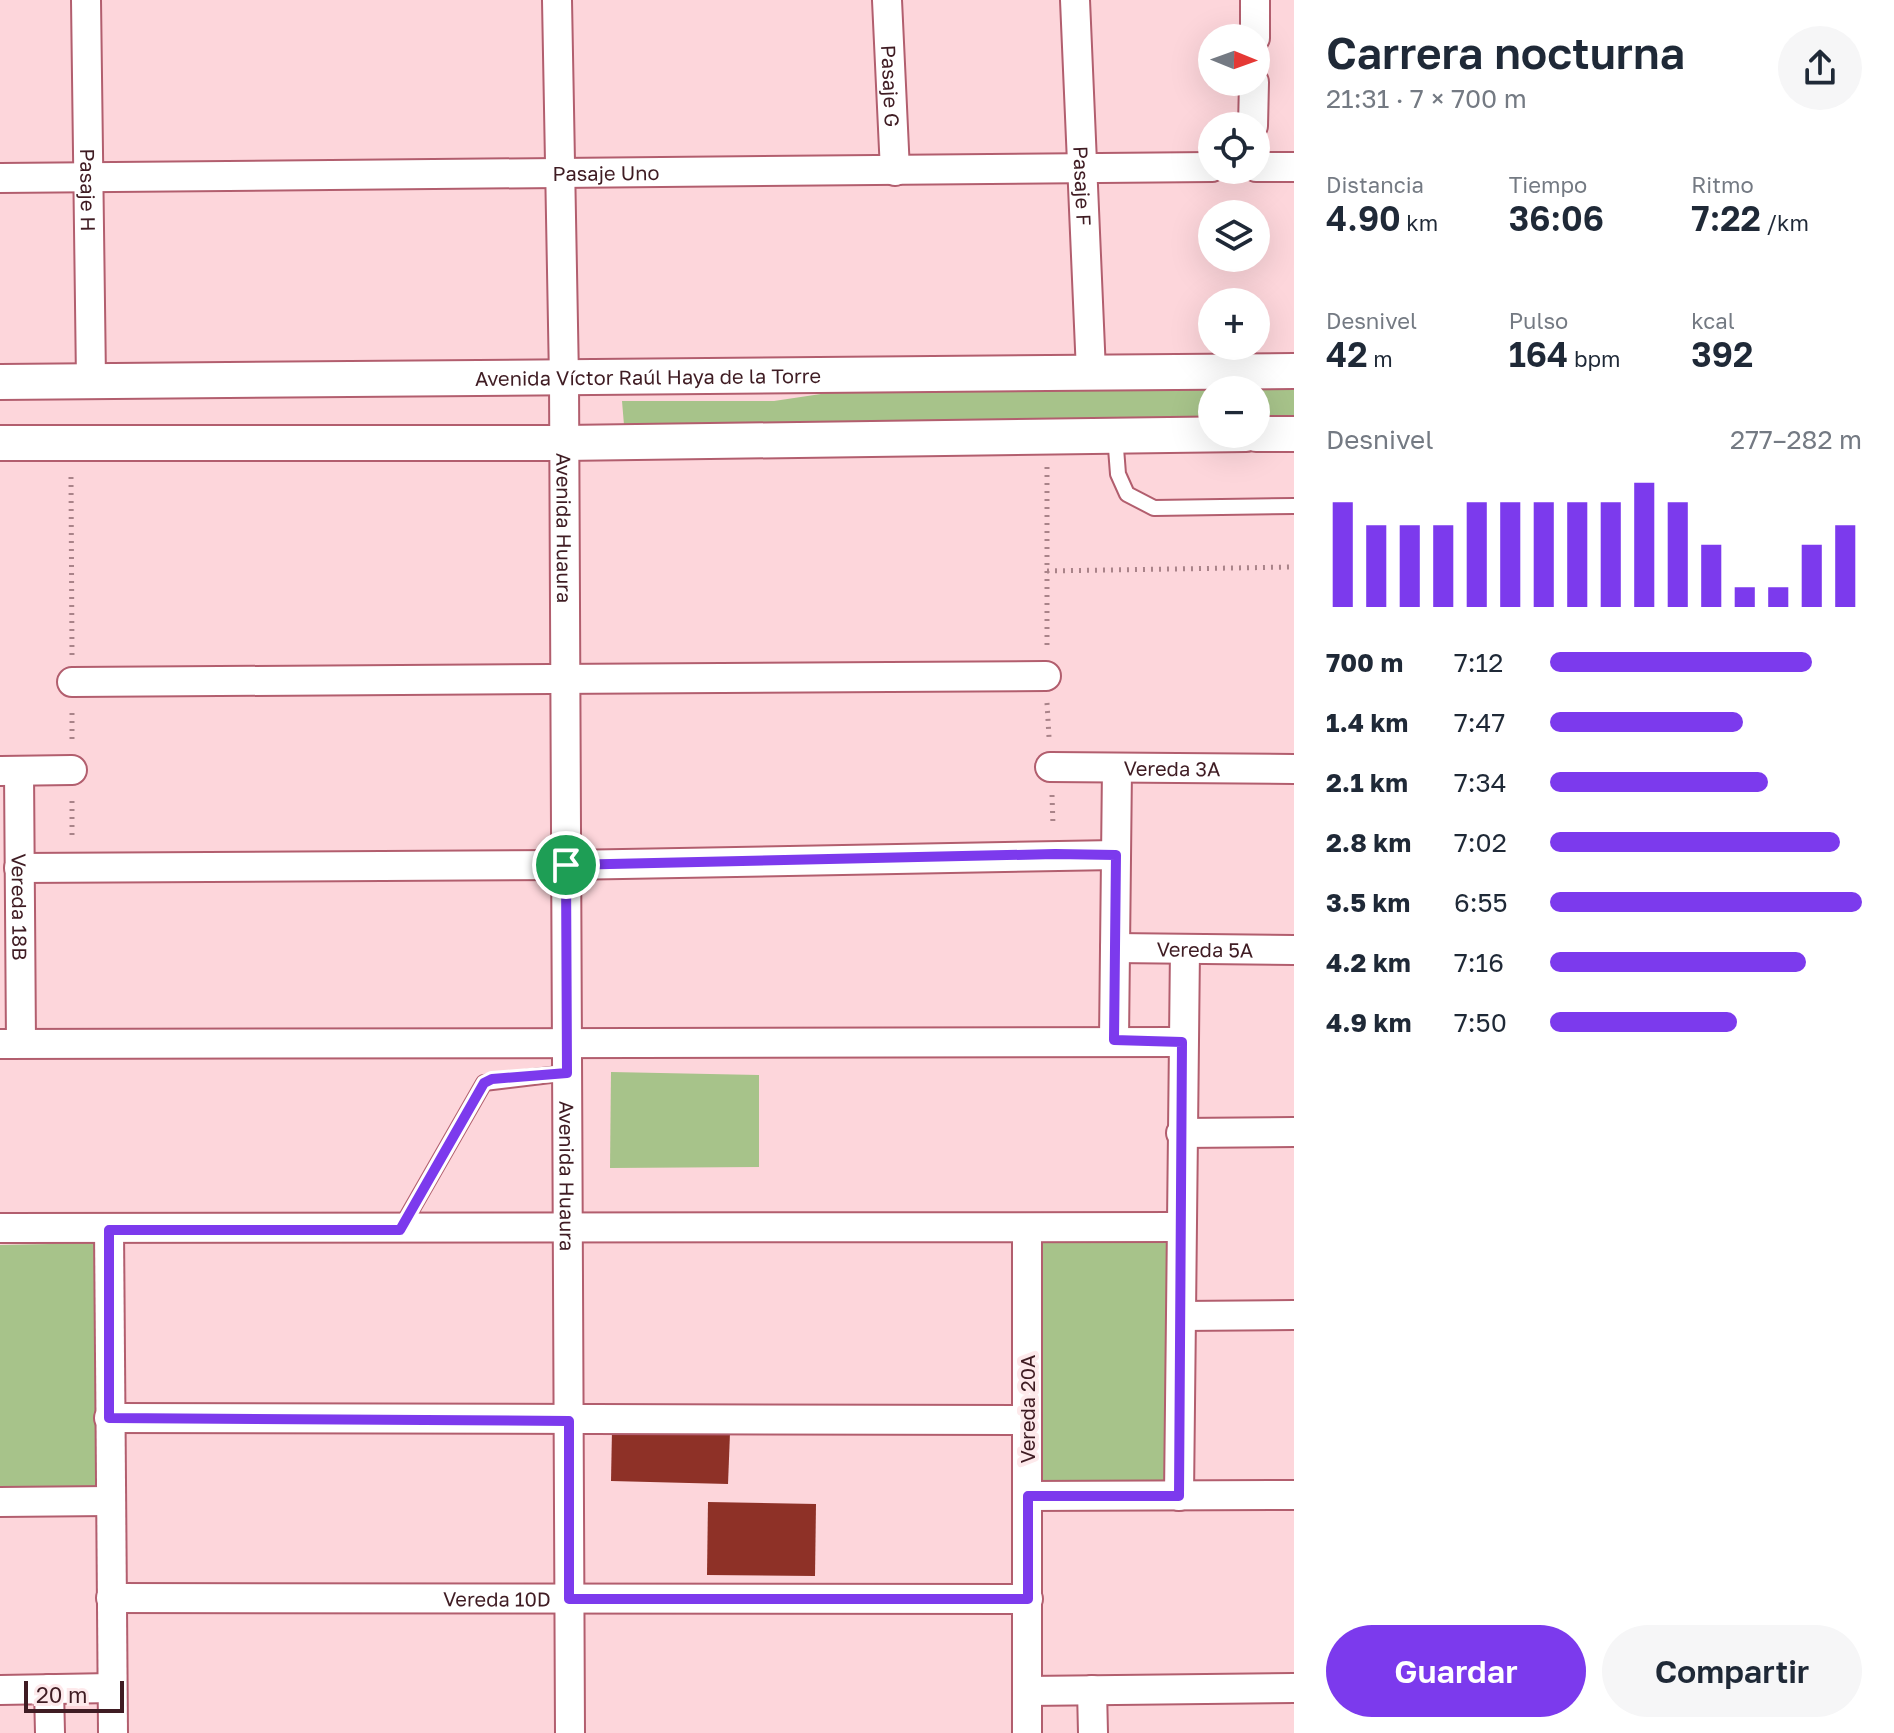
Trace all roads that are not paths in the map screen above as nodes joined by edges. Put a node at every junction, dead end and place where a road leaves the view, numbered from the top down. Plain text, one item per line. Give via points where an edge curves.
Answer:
1 (86, 0) edge
2 (557, 0) edge
3 (887, 0) edge
4 (1075, 0) edge
5 (1255, 0) edge
6 (1255, 24) edge
7 (1198, 167) edge
8 (1270, 167) edge
9 (1294, 167) edge
10 (1084, 168) junction
11 (895, 171) junction
12 (560, 172) junction
13 (88, 177) junction
14 (0, 178) edge
15 (1294, 371) edge
16 (1091, 372) junction
17 (564, 379) junction
18 (91, 380) junction
19 (0, 382) edge
20 (1198, 434) edge
21 (1270, 434) edge
22 (1294, 434) edge
23 (1115, 435) junction
24 (0, 443) edge
25 (564, 443) junction
26 (1294, 506) edge
27 (1046, 676) dead end
28 (72, 682) dead end
29 (565, 682) junction
30 (1050, 767) dead end
31 (1117, 768) junction
32 (1294, 769) edge
33 (72, 770) dead end
34 (10, 771) edge
35 (1116, 855) junction
36 (566, 865) junction
37 (19, 868) junction
38 (1115, 948) junction
39 (1185, 949) junction
40 (1294, 950) edge
41 (10, 952) edge
42 (1114, 1040) junction
43 (1182, 1042) junction
44 (11, 1044) edge
45 (567, 1044) junction
46 (567, 1073) junction
47 (1294, 1132) edge
48 (1181, 1133) junction
49 (1181, 1227) junction
50 (0, 1228) edge
51 (1027, 1229) junction
52 (109, 1230) junction
53 (400, 1230) junction
54 (568, 1230) junction
55 (1294, 1315) edge
56 (1181, 1316) junction
57 (109, 1418) junction
58 (1027, 1420) junction
59 (569, 1421) junction
60 (1294, 1495) edge
61 (1028, 1496) junction
62 (1179, 1496) junction
63 (109, 1501) junction
64 (0, 1502) edge
65 (111, 1598) junction
66 (569, 1599) junction
67 (1028, 1599) junction
68 (112, 1688) junction
69 (1294, 1688) edge
70 (49, 1689) junction
71 (0, 1690) edge
72 (1092, 1690) junction
73 (1028, 1691) junction
74 (50, 1733) edge
75 (113, 1733) edge
76 (570, 1733) edge
77 (1027, 1733) edge
78 (1093, 1733) edge

1 - 13 street, Pasaje H
2 - 12 street, Avenida Huaura
3 - 11 street, Pasaje G
4 - 10 street, Pasaje F
5 - 6 street
7 - 10 street, Pasaje Uno
8 - 9 street
10 - 11 street, Pasaje Uno
10 - 16 street, Pasaje F
11 - 12 street, Pasaje Uno
12 - 13 street, Pasaje Uno
12 - 17 street, Avenida Huaura
13 - 14 street, Pasaje Uno
13 - 18 street, Pasaje H
15 - 16 street, Avenida Víctor Raúl Haya de la Torre
16 - 17 street, Avenida Víctor Raúl Haya de la Torre
17 - 18 street, Avenida Víctor Raúl Haya de la Torre
17 - 25 street, Avenida Huaura
18 - 19 street, Avenida Víctor Raúl Haya de la Torre
20 - 23 street
21 - 22 street
23 - 25 street
23 - 26 lane via 1118,474 1127,494 1154,508
24 - 25 street
25 - 29 street, Avenida Huaura
27 - 29 street
28 - 29 street
29 - 36 street, Avenida Huaura
30 - 31 street, Vereda 3A
31 - 32 street, Vereda 3A
31 - 35 street
33 - 34 street
34 - 37 street, Vereda 18B
35 - 36 street
35 - 38 street
36 - 37 street
36 - 45 street, Avenida Huaura
37 - 41 street, Vereda 18B
38 - 39 street, Vereda 5A
38 - 42 street
39 - 40 street, Vereda 5A
39 - 43 street
41 - 44 street, Vereda 18B
42 - 43 street
42 - 45 street
43 - 48 street
44 - 45 street
45 - 46 street, Avenida Huaura
46 - 53 lane via 484,1083
46 - 54 street, Avenida Huaura
47 - 48 street
48 - 49 street
49 - 51 street
49 - 56 street
50 - 52 street
51 - 54 street
51 - 58 street, Vereda 20A
52 - 53 street
52 - 57 street
53 - 54 street
54 - 59 street, Avenida Huaura
55 - 56 street
56 - 62 street
57 - 59 street
57 - 63 street
58 - 59 street
58 - 61 street, Vereda 20A
59 - 66 street, Avenida Huaura
60 - 62 street
61 - 62 street
61 - 67 street, Vereda 20A
63 - 64 street
63 - 65 street
65 - 66 street, Vereda 10D
65 - 68 street
66 - 67 street, Vereda 10D
66 - 76 street, Avenida Huaura
67 - 73 street, Vereda 20A
68 - 70 street
68 - 75 street
69 - 72 street
70 - 71 street
70 - 74 street
72 - 73 street
72 - 78 street
73 - 77 street, Vereda 20A

